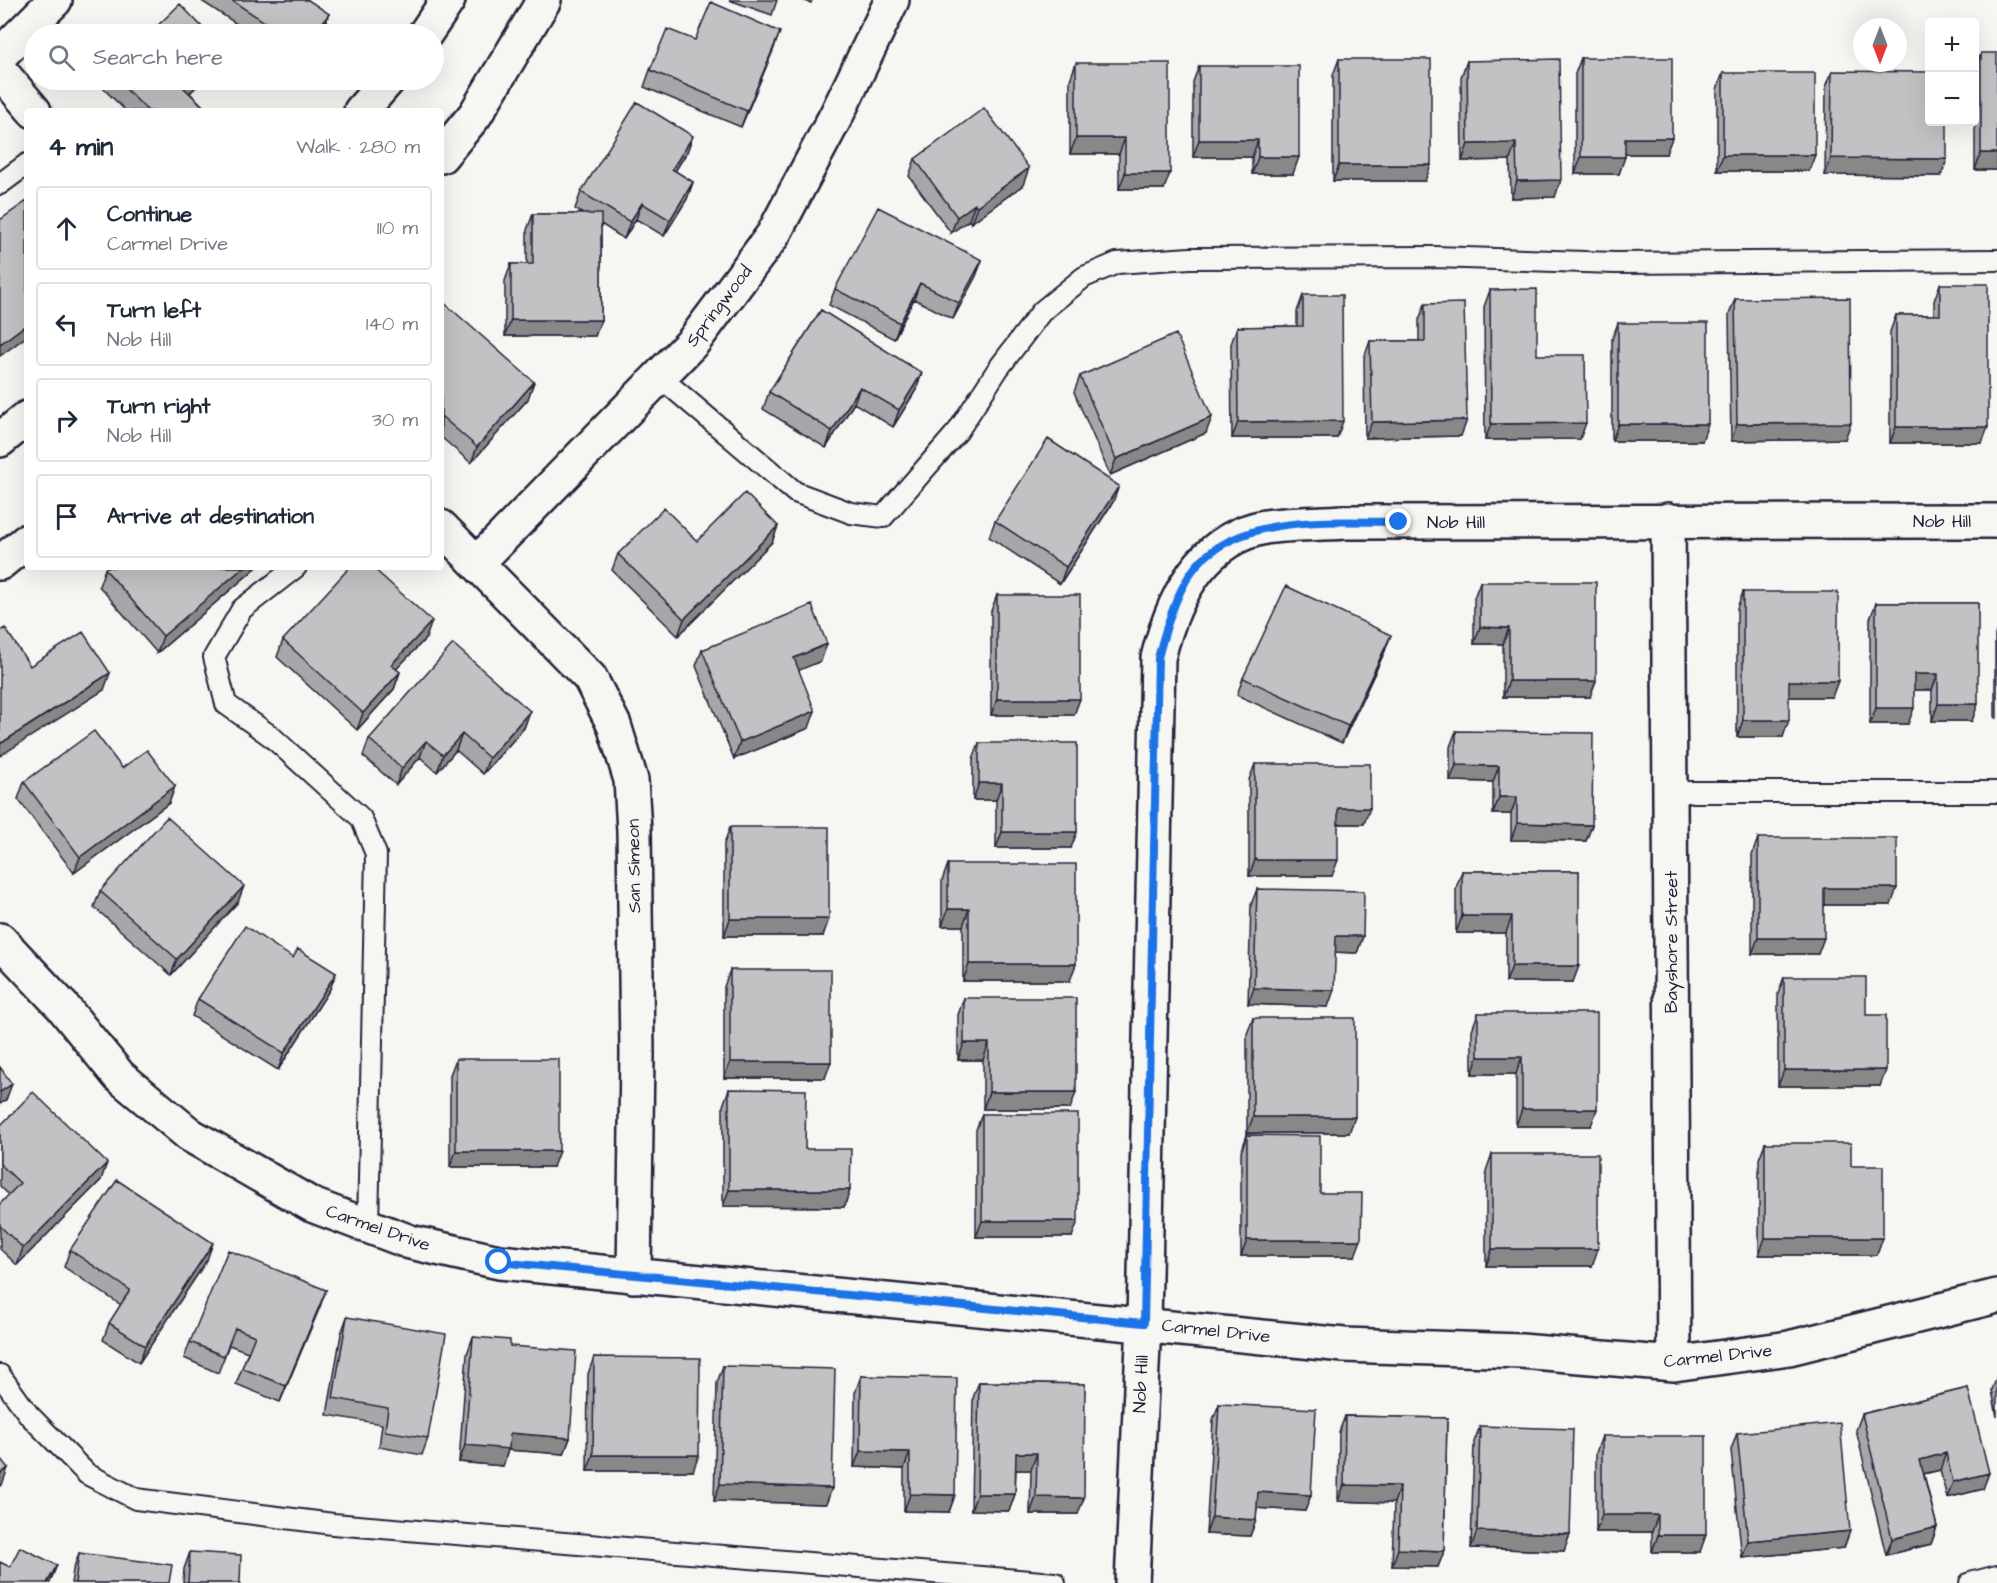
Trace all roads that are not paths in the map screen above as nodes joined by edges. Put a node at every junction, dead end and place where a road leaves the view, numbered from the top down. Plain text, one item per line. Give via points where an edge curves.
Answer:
1 (55, 0) edge
2 (448, 0) edge
3 (544, 0) edge
4 (892, 0) edge
5 (31, 24) edge
6 (432, 24) edge
7 (24, 31) edge
8 (0, 55) edge
9 (0, 71) edge
10 (379, 90) edge
11 (31, 108) edge
12 (364, 108) edge
13 (444, 152) edge
14 (24, 166) edge
15 (0, 184) edge
16 (1997, 260) edge
17 (660, 377) junction
18 (24, 420) edge
19 (0, 440) edge
20 (1668, 520) junction
21 (1997, 521) edge
22 (444, 530) edge
23 (24, 543) edge
24 (478, 562) junction
25 (0, 563) edge
26 (292, 570) edge
27 (1670, 792) junction
28 (1997, 792) edge
29 (0, 940) edge
30 (368, 1226) junction
31 (634, 1276) junction
32 (1997, 1296) edge
33 (1144, 1323) junction
34 (1674, 1364) junction
35 (0, 1375) edge
36 (1997, 1576) edge
37 (1055, 1583) edge
38 (1132, 1583) edge
39 (1970, 1583) edge

1 - 5 street
2 - 6 street
3 - 13 street via 475,115
4 - 17 street, Springwood via 773,235 693,342
7 - 8 street
9 - 11 street
10 - 12 street
14 - 15 lane
16 - 17 lane via 1615,263 1435,257 1190,258 1117,263 1084,277 1042,311 958,431 883,517 851,513 795,492
17 - 24 street, Springwood
18 - 19 street
20 - 21 street, Nob Hill
20 - 27 street, Bayshore Street
20 - 33 street, Nob Hill via 1344,522 1264,527 1226,542 1196,567 1167,621 1158,658
22 - 24 street, San Simeon
23 - 25 street
24 - 31 street, San Simeon via 590,678 614,725 631,780 638,1053
26 - 30 lane via 242,609 214,657 226,704 272,737 361,818 376,854
27 - 28 lane
27 - 34 street, Bayshore Street
29 - 30 street, Carmel Drive via 63,1007 119,1076 190,1135 312,1205
30 - 31 street, Carmel Drive via 410,1242 499,1262
31 - 33 street, Carmel Drive
32 - 34 street, Carmel Drive via 1789,1348
33 - 34 street, Carmel Drive via 1344,1345 1521,1352
33 - 38 street, Nob Hill
35 - 37 lane via 29,1415 87,1474 136,1499 333,1524
36 - 39 lane

